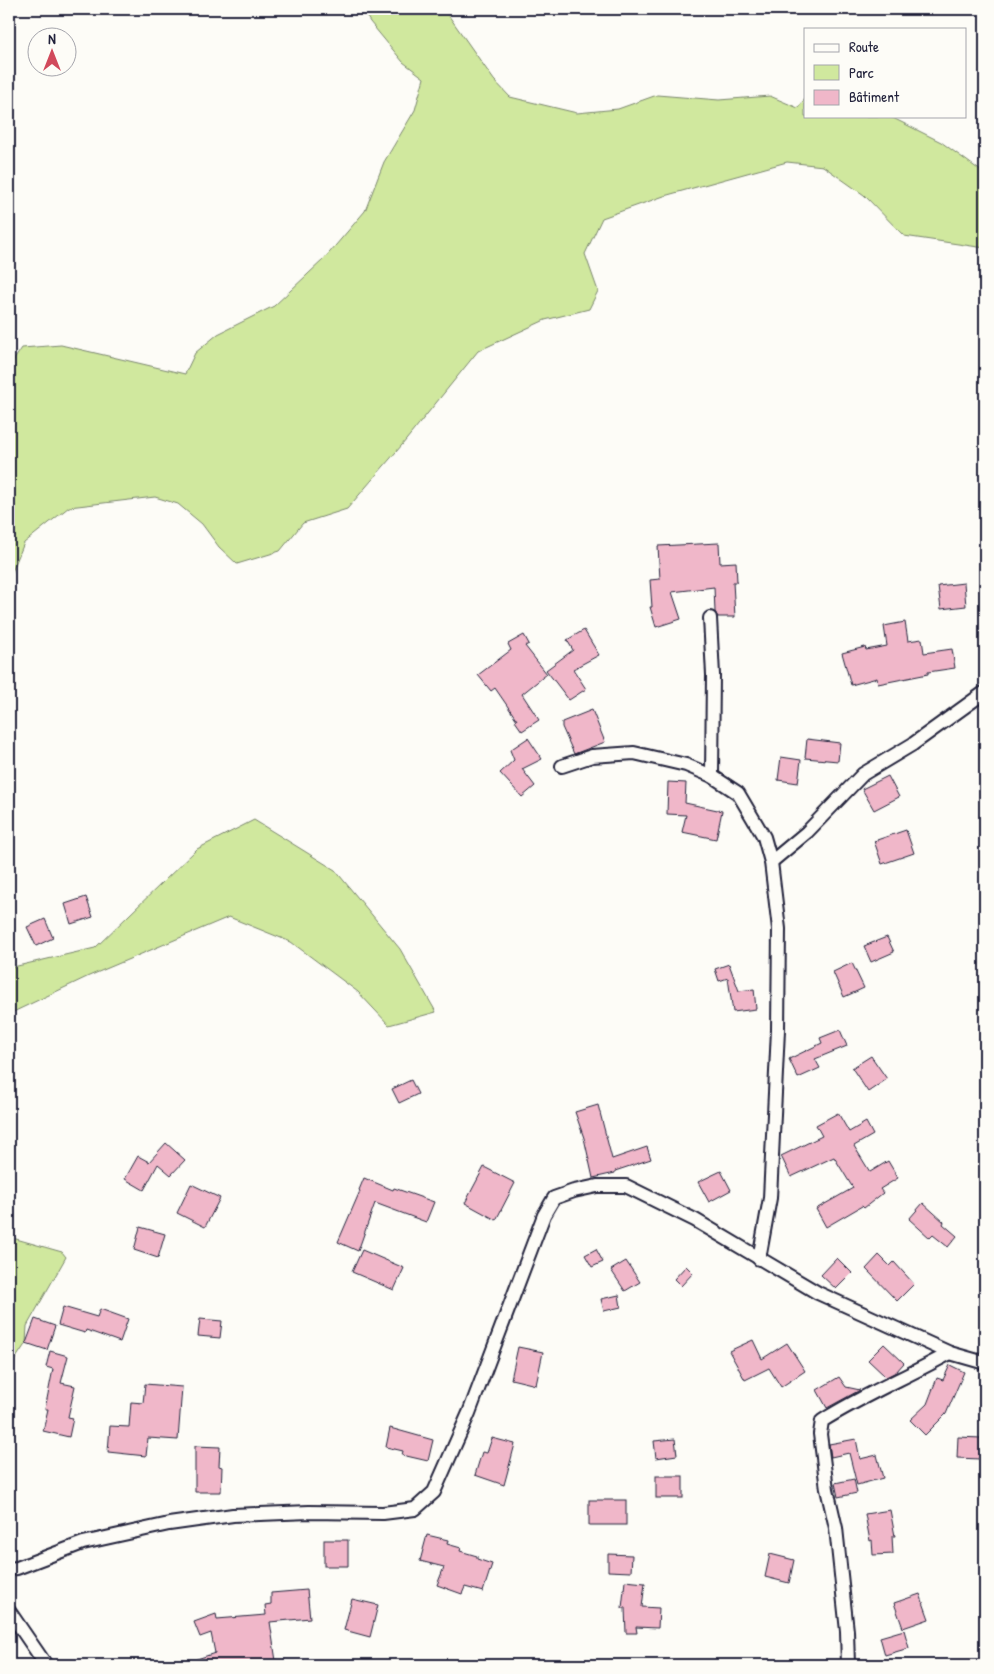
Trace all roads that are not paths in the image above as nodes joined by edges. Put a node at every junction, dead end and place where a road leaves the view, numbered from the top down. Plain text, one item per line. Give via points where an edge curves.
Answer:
1 (710, 618) dead end
2 (985, 692) edge
3 (562, 766) dead end
4 (712, 776) junction
5 (771, 862) junction
6 (759, 1259) junction
7 (950, 1353) junction
8 (985, 1362) edge
9 (9, 1569) edge
10 (9, 1611) edge
11 (46, 1665) edge
12 (848, 1665) edge

1 - 4 street
2 - 5 street via 913,744 863,774 807,832
3 - 4 street via 592,756 634,753 686,765
4 - 5 street via 738,793 764,837
5 - 6 street via 779,929 778,1030 770,1198
6 - 7 street via 818,1293
6 - 9 street via 695,1220 626,1186 597,1186 554,1198 544,1215 469,1413 434,1492 415,1509 383,1513 233,1515 169,1524 83,1543
7 - 8 street
7 - 12 street via 822,1421 820,1434 836,1528 848,1631
10 - 11 street

